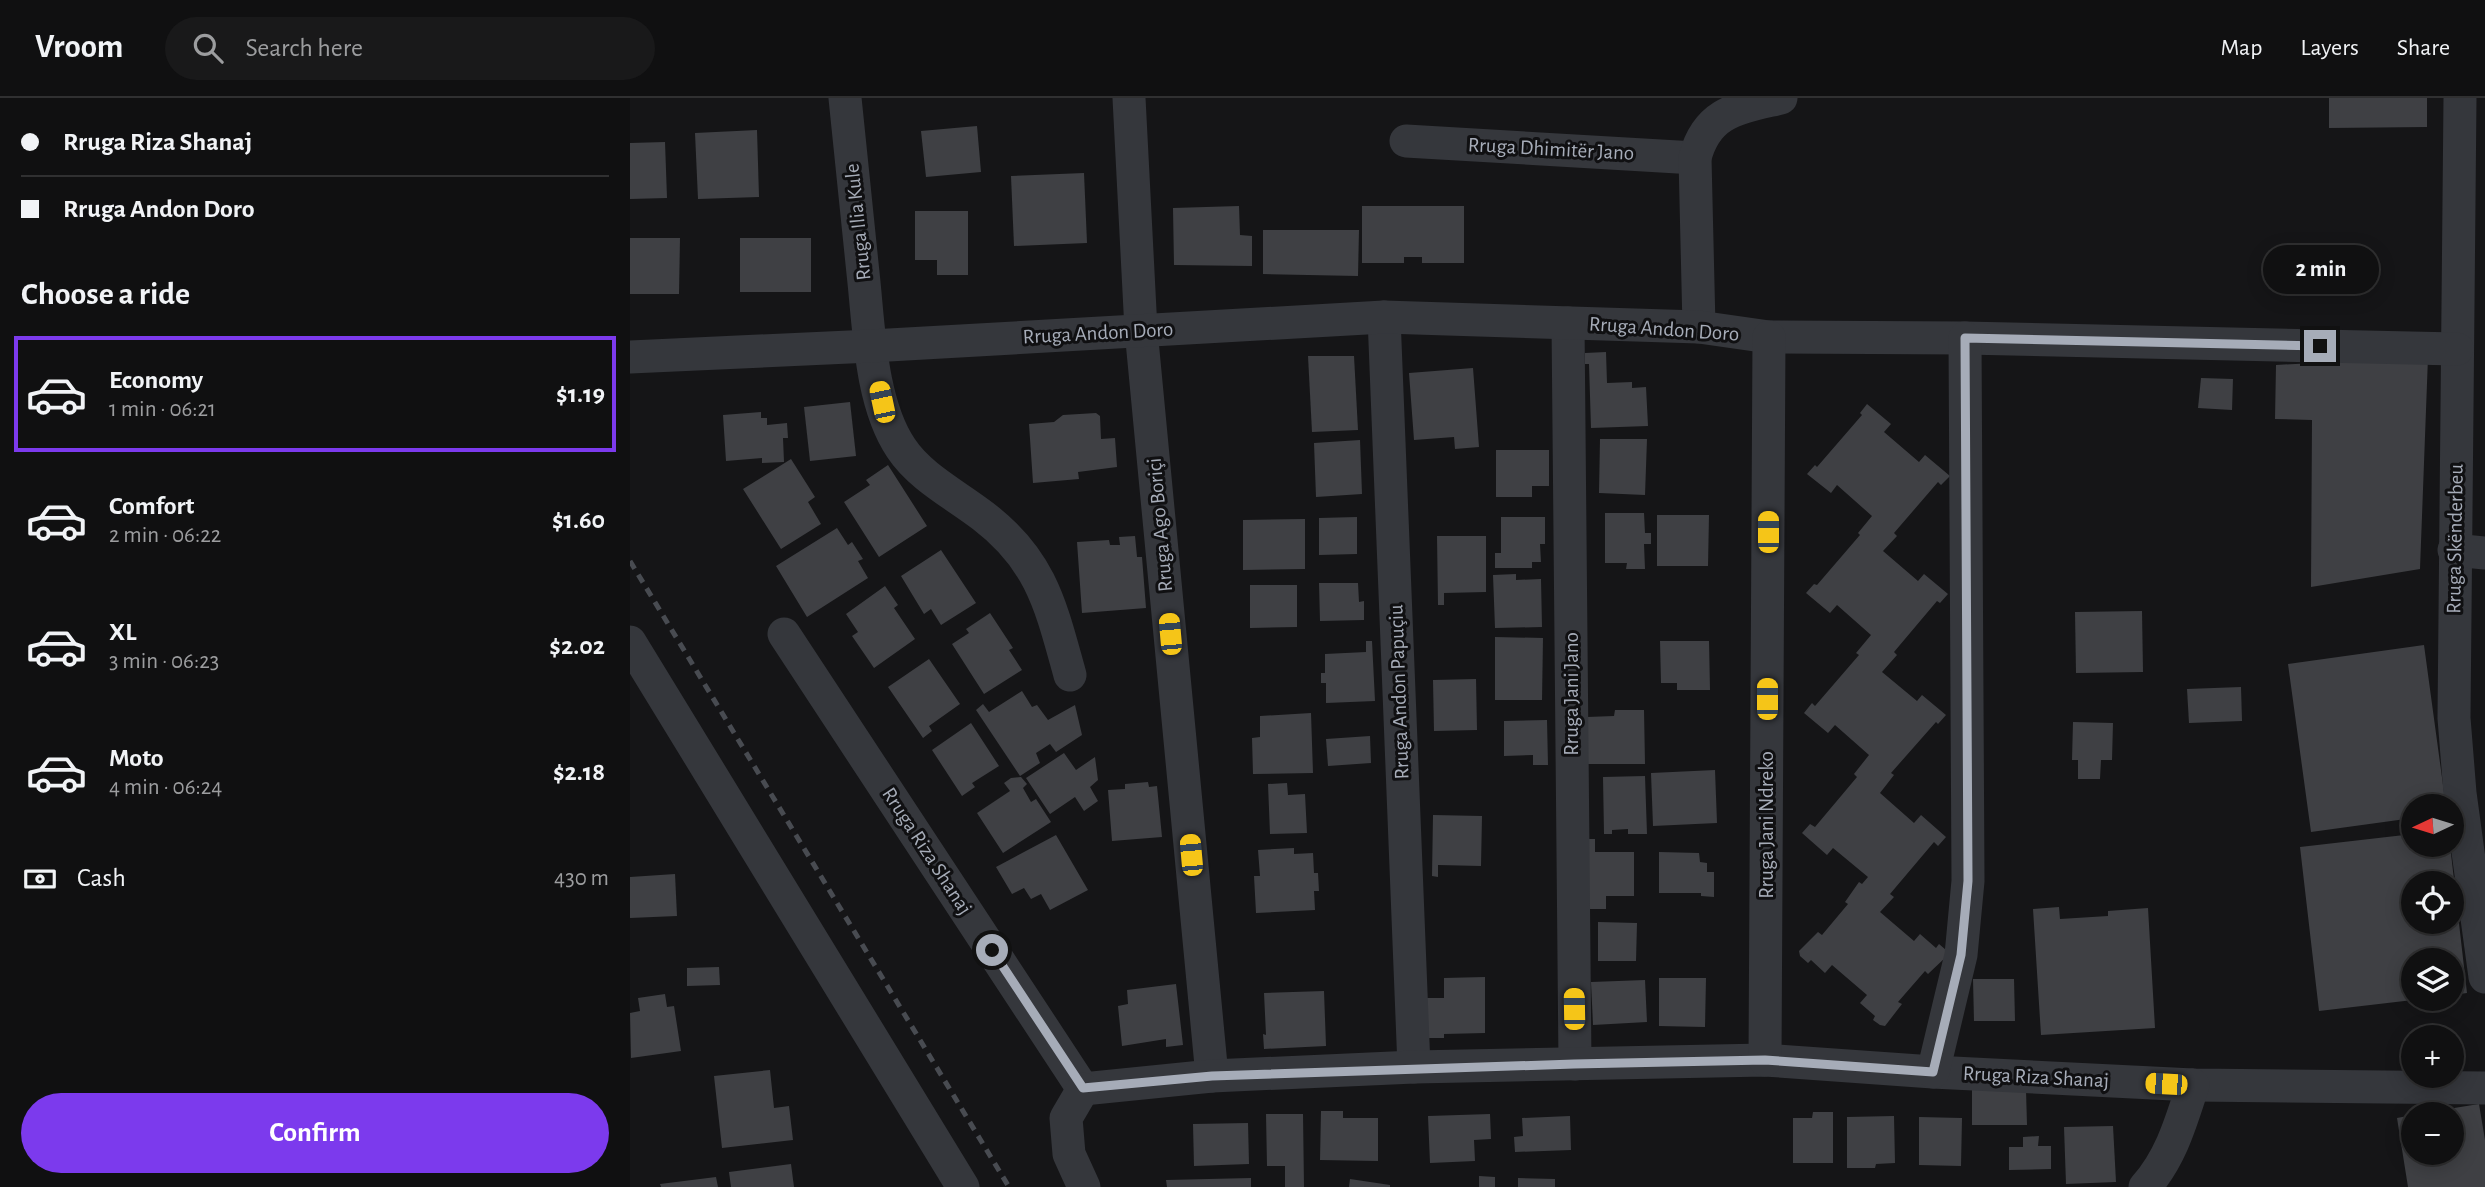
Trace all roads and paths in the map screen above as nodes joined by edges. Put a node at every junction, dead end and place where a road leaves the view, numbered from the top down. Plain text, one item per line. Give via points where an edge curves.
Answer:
1 (845, 98) edge
2 (1129, 98) edge
3 (1781, 98) edge
4 (2460, 98) edge
5 (1406, 141) dead end
6 (1695, 158) junction
7 (2472, 173) edge
8 (1384, 317) junction
9 (1568, 323) junction
10 (1699, 327) junction
11 (1142, 330) junction
12 (1769, 337) junction
13 (1965, 338) junction
14 (871, 346) junction
15 (2457, 349) junction
16 (630, 357) edge
17 (2470, 552) edge
18 (784, 634) dead end
19 (630, 642) edge
20 (1070, 675) dead end
21 (2485, 977) edge
22 (1765, 1060) junction
23 (1574, 1064) junction
24 (1414, 1068) junction
25 (1933, 1072) junction
26 (1212, 1076) junction
27 (2193, 1085) junction
28 (1083, 1088) junction
29 (2485, 1088) edge
30 (963, 1187) edge
31 (1084, 1187) edge
32 (2145, 1187) edge

1 - 14 street, Rruga Ilia Kule
2 - 11 street, Rruga Ago Boriçi
3 - 6 street via 1738,109 1714,121 1699,140
4 - 7 street, Rruga Skënderbeu
5 - 6 street, Rruga Dhimitër Jano
6 - 10 street
7 - 15 street, Rruga Skënderbeu
8 - 9 street, Rruga Andon Doro
8 - 11 street, Rruga Andon Doro
8 - 24 street, Rruga Andon Papuçiu
9 - 10 street, Rruga Andon Doro
9 - 23 street, Rruga Jani Jano
10 - 12 street, Rruga Andon Doro
11 - 14 street, Rruga Andon Doro
11 - 26 street, Rruga Ago Boriçi
12 - 13 street, Rruga Andon Doro
12 - 22 street, Rruga Jani Ndreko
13 - 15 street, Rruga Andon Doro
13 - 25 street via 1968,881 1961,955
14 - 16 street, Rruga Andon Doro
14 - 20 street via 882,402 901,449 1018,547 1054,615
15 - 17 street, Rruga Skënderbeu
17 - 21 street, Rruga Skënderbeu via 2454,718
18 - 28 street, Rruga Riza Shanaj
19 - 30 street
22 - 23 street, Rruga Riza Shanaj
22 - 25 street, Rruga Riza Shanaj
23 - 24 street, Rruga Riza Shanaj
24 - 26 street, Rruga Riza Shanaj
25 - 27 street, Rruga Riza Shanaj
26 - 28 street, Rruga Riza Shanaj
27 - 29 street, Rruga Riza Shanaj
27 - 32 street via 2174,1143
28 - 31 street via 1066,1118 1069,1154

